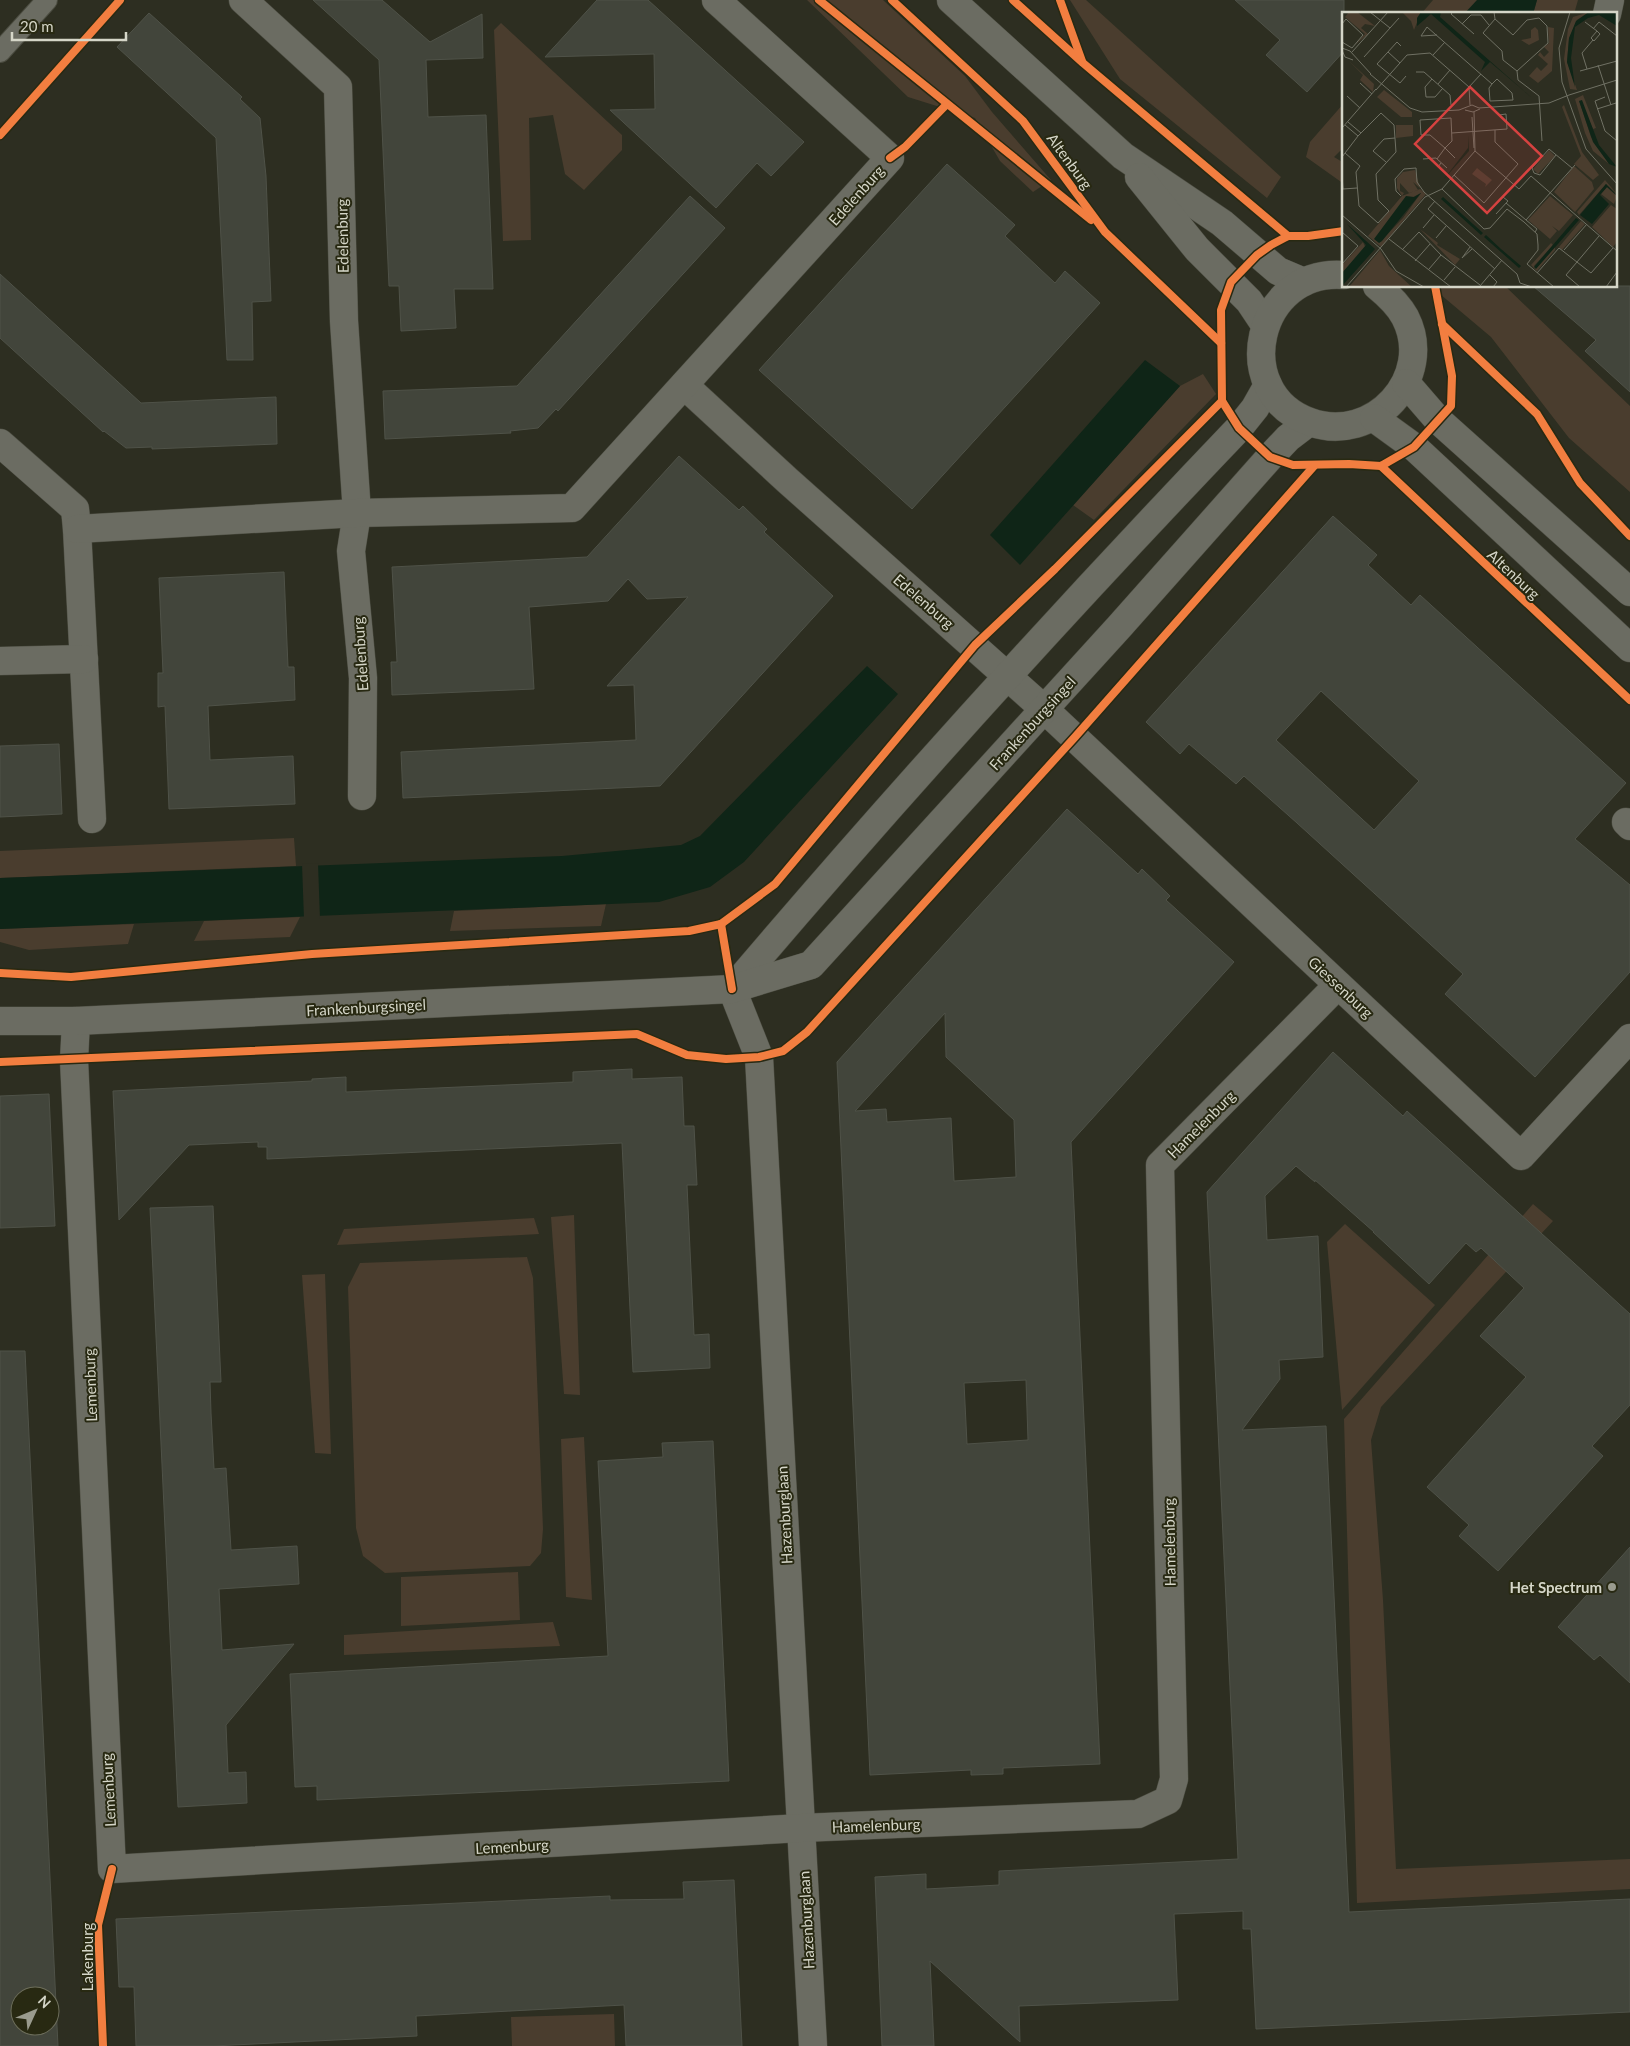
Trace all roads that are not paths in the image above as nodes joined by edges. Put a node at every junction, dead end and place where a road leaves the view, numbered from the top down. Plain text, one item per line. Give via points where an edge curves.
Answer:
1 (47, 0) edge
2 (243, 0) edge
3 (716, 0) edge
4 (951, 0) edge
5 (0, 52) edge
6 (1123, 156) junction
7 (1342, 275) edge
8 (1304, 282) junction
9 (1382, 288) edge
10 (1401, 296) edge
11 (1265, 325) junction
12 (1406, 383) junction
13 (684, 384) junction
14 (1268, 386) junction
15 (1374, 418) junction
16 (1309, 422) junction
17 (0, 443) edge
18 (357, 513) junction
19 (78, 529) junction
20 (1630, 592) edge
21 (1630, 648) edge
22 (84, 659) junction
23 (0, 661) edge
24 (1008, 677) junction
25 (1044, 709) junction
26 (362, 796) dead end
27 (92, 819) dead end
28 (1338, 985) junction
29 (732, 989) junction
30 (0, 1020) edge
31 (76, 1021) junction
32 (1630, 1038) edge
33 (801, 1828) junction
34 (813, 2046) edge

1 - 5 lane
2 - 18 street, Edelenburg via 338,88 344,321
3 - 13 street, Edelenburg via 890,158
4 - 6 street
6 - 8 street via 1222,223 1278,271
6 - 11 street via 1197,249 1249,301
7 - 8 street via 1319,276
8 - 11 street via 1279,301
9 - 10 street
10 - 12 street via 1412,341 1412,359
11 - 14 street via 1261,357
12 - 15 street
12 - 20 street via 1438,420
13 - 18 street, Edelenburg via 572,508
13 - 24 street, Edelenburg
14 - 16 street via 1290,411
14 - 24 street via 1239,428
15 - 16 street via 1352,426 1328,427
15 - 21 street, Altenburg via 1414,447
16 - 25 street, Frankenburgsingel via 1270,457
17 - 19 street via 74,509
18 - 19 street, Edelenburg
18 - 26 street, Edelenburg via 352,551 363,678
19 - 22 street
22 - 23 street
22 - 27 street
24 - 25 street, Edelenburg
24 - 29 street
25 - 28 street, Giessenburg
25 - 29 street, Frankenburgsingel via 810,965
28 - 32 street, Giessenburg via 1521,1156
28 - 33 street, Hamelenburg via 1160,1165 1174,1779 1168,1800 1138,1814
29 - 31 street, Frankenburgsingel
29 - 33 street, Hazenburglaan via 759,1057
30 - 31 street, Frankenburgsingel
31 - 33 street, Lemenburg via 74,1060 112,1869
33 - 34 street, Hazenburglaan

